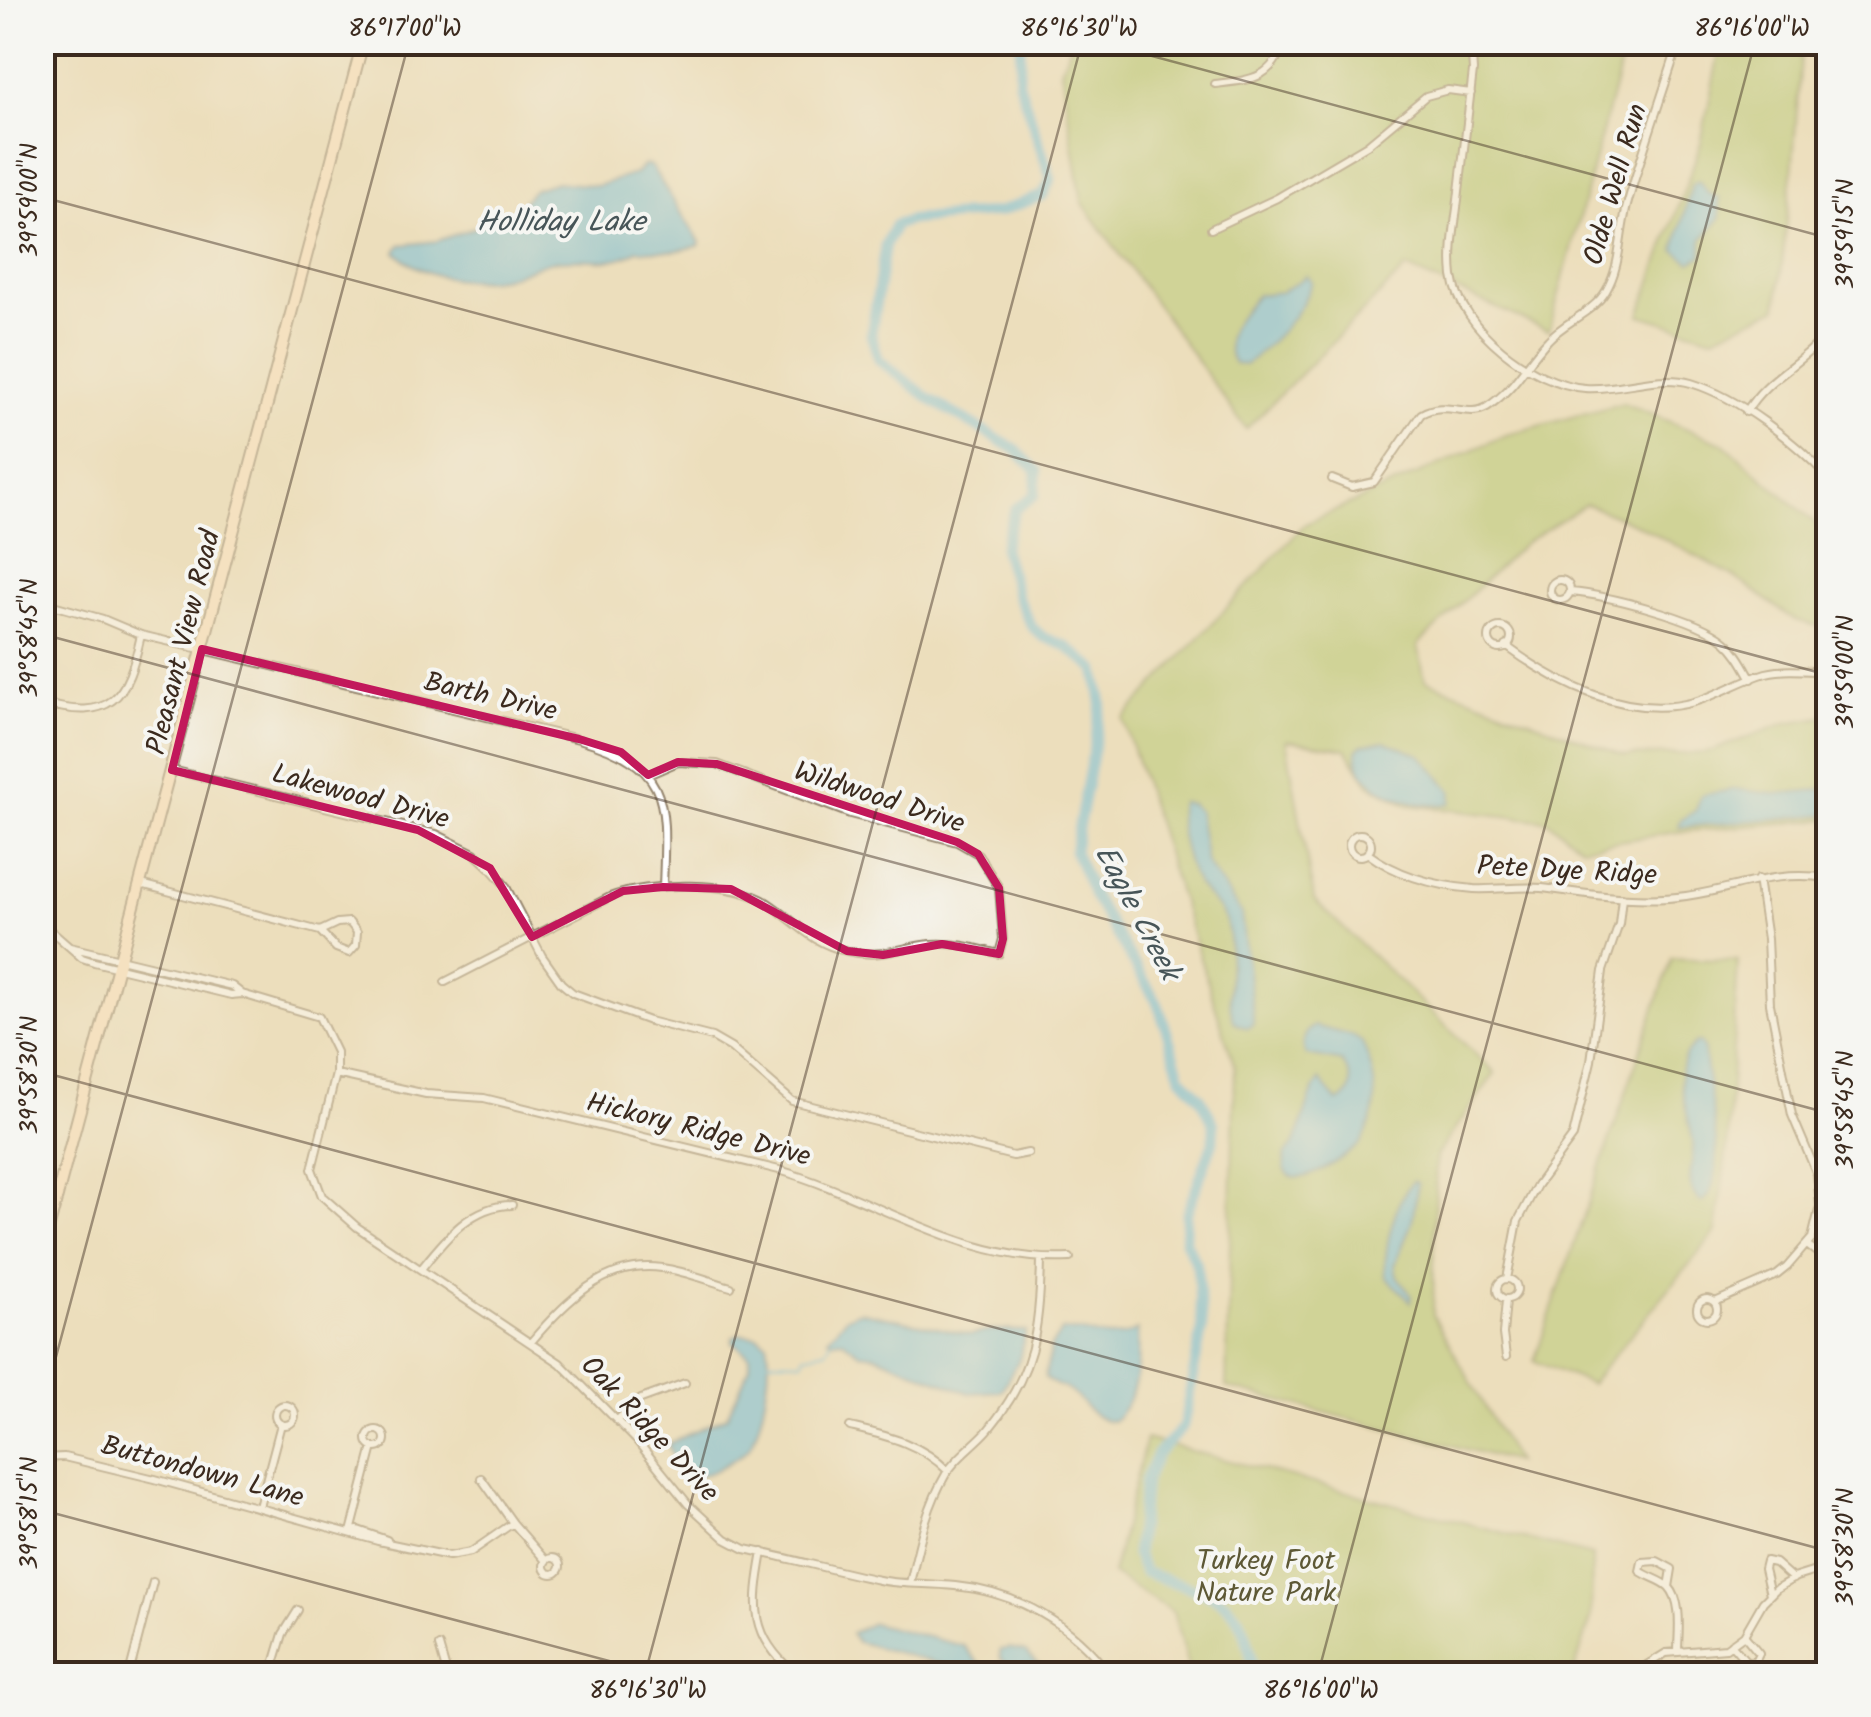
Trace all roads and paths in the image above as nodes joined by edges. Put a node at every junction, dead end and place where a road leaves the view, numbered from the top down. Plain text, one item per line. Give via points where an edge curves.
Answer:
1 (363, 42) edge
2 (1284, 42) edge
3 (1471, 42) edge
4 (1679, 42) edge
5 (1215, 84) dead end
6 (1470, 93) junction
7 (1211, 229) dead end
8 (1828, 332) edge
9 (1528, 366) junction
10 (1746, 412) junction
11 (1828, 478) edge
12 (1332, 479) dead end
13 (1570, 592) dead end
14 (42, 602) edge
15 (142, 635) junction
16 (1506, 646) dead end
17 (202, 649) junction
18 (1828, 672) edge
19 (1752, 678) junction
20 (42, 704) edge
21 (52, 706) junction
22 (42, 743) edge
23 (172, 770) junction
24 (648, 775) junction
25 (1368, 853) dead end
26 (1828, 878) edge
27 (1758, 879) junction
28 (141, 884) junction
29 (663, 888) junction
30 (1622, 897) junction
31 (42, 923) edge
32 (320, 931) junction
33 (532, 937) junction
34 (120, 965) junction
35 (446, 982) dead end
36 (336, 1074) junction
37 (1028, 1153) dead end
38 (512, 1206) dead end
39 (48, 1212) edge
40 (1808, 1244) junction
41 (42, 1253) edge
42 (1070, 1258) dead end
43 (1041, 1259) junction
44 (1828, 1261) edge
45 (421, 1268) junction
46 (1507, 1279) junction
47 (730, 1287) dead end
48 (1506, 1300) junction
49 (1715, 1302) dead end
50 (531, 1342) junction
51 (1506, 1357) dead end
52 (685, 1384) dead end
53 (616, 1420) junction
54 (282, 1424) dead end
55 (850, 1427) dead end
56 (373, 1447) dead end
57 (43, 1458) edge
58 (948, 1471) junction
59 (481, 1478) dead end
60 (260, 1507) junction
61 (513, 1523) junction
62 (351, 1532) junction
63 (763, 1552) junction
64 (546, 1561) dead end
65 (1828, 1567) edge
66 (1793, 1579) junction
67 (153, 1582) dead end
68 (910, 1583) junction
69 (1669, 1587) junction
70 (1770, 1594) junction
71 (298, 1610) dead end
72 (1744, 1635) junction
73 (1731, 1644) junction
74 (439, 1646) dead end
75 (1678, 1652) junction
76 (128, 1674) edge
77 (271, 1674) edge
78 (447, 1674) edge
79 (539, 1674) edge
80 (548, 1674) edge
81 (795, 1674) edge
82 (1109, 1674) edge
83 (1632, 1674) edge

1 - 17 main road, Pleasant View Road
2 - 5 street via 1265,73
3 - 6 street
4 - 9 street, Olde Well Run via 1626,207 1614,276 1604,296 1549,339
6 - 7 street via 1426,96 1368,144
6 - 9 street via 1453,277 1474,326
8 - 10 street via 1758,392
9 - 10 street via 1584,388 1688,382
9 - 12 street, Olde Well Run via 1485,408 1446,406 1422,414 1374,482 1352,487
10 - 11 street via 1778,430
13 - 19 street via 1714,633
14 - 15 street, Barth Drive
15 - 17 street, Barth Drive
15 - 21 street via 133,672 112,700 90,710
16 - 19 street via 1538,670 1643,707 1694,702
17 - 23 main road, Pleasant View Road
17 - 24 street, Barth Drive via 579,739 621,752
18 - 19 street
20 - 21 street
21 - 22 street
23 - 28 main road, Pleasant View Road
23 - 33 street, Lakewood Drive via 454,842 498,876
24 - 29 street via 666,820
24 - 29 street, Wildwood Drive via 678,762 716,764 850,814 957,842 978,854 999,888 1003,939 999,954 942,944 883,956 846,951 798,930 766,902 731,889
25 - 30 street, Pete Dye Ridge via 1413,878 1473,889
26 - 27 street, Pete Dye Ridge
27 - 30 street, Pete Dye Ridge via 1686,896
27 - 40 street via 1782,1070 1819,1184 1818,1219
28 - 32 street
28 - 34 main road, Pleasant View Road
29 - 33 street, Wildwood Drive via 623,892
30 - 46 street via 1573,1136 1518,1221
31 - 34 street, Oak Ridge Drive via 82,958
32 - 32 street via 336,948 349,953 356,945 357,932 348,922
33 - 35 street, Wildwood Drive
33 - 37 street, Lakewood Drive via 573,993 712,1037 792,1101 1013,1156
34 - 36 street, Oak Ridge Drive via 319,1017 336,1052
34 - 39 main road, Pleasant View Road
36 - 43 street, Hickory Ridge Drive via 426,1094 484,1098 779,1170 822,1182 930,1232
36 - 45 street, Oak Ridge Drive via 312,1169 322,1196
38 - 45 street via 480,1212 462,1224
39 - 41 main road, Pleasant View Road
40 - 44 street
40 - 49 street via 1777,1275
42 - 43 street, Hickory Ridge Drive
43 - 58 street via 1037,1336 1020,1386
45 - 50 street, Oak Ridge Drive
46 - 48 street via 1496,1288
46 - 48 street via 1517,1289
47 - 50 street via 661,1267 634,1269 564,1302
48 - 51 street
50 - 53 street, Oak Ridge Drive
52 - 53 street via 641,1399
53 - 63 street, Oak Ridge Drive via 716,1531 744,1549
54 - 60 street
55 - 58 street via 912,1444
56 - 62 street
57 - 60 street, Buttondown Lane via 64,1457
58 - 68 street via 928,1508
59 - 61 street
60 - 62 street, Buttondown Lane
61 - 62 street, Buttondown Lane via 471,1552 449,1556
61 - 64 street
63 - 68 street, Oak Ridge Drive
63 - 81 street via 757,1620 772,1654
65 - 66 street
66 - 70 street
66 - 70 street via 1766,1561
67 - 76 street
68 - 82 street, Oak Ridge Drive via 972,1588 1022,1602 1068,1630
69 - 69 street via 1640,1571 1642,1562 1656,1560 1672,1569
69 - 75 street via 1678,1614
70 - 72 street
71 - 77 street
72 - 73 street
72 - 73 street via 1759,1654 1756,1661 1746,1661
73 - 75 street
74 - 78 street
75 - 83 street
79 - 80 street

